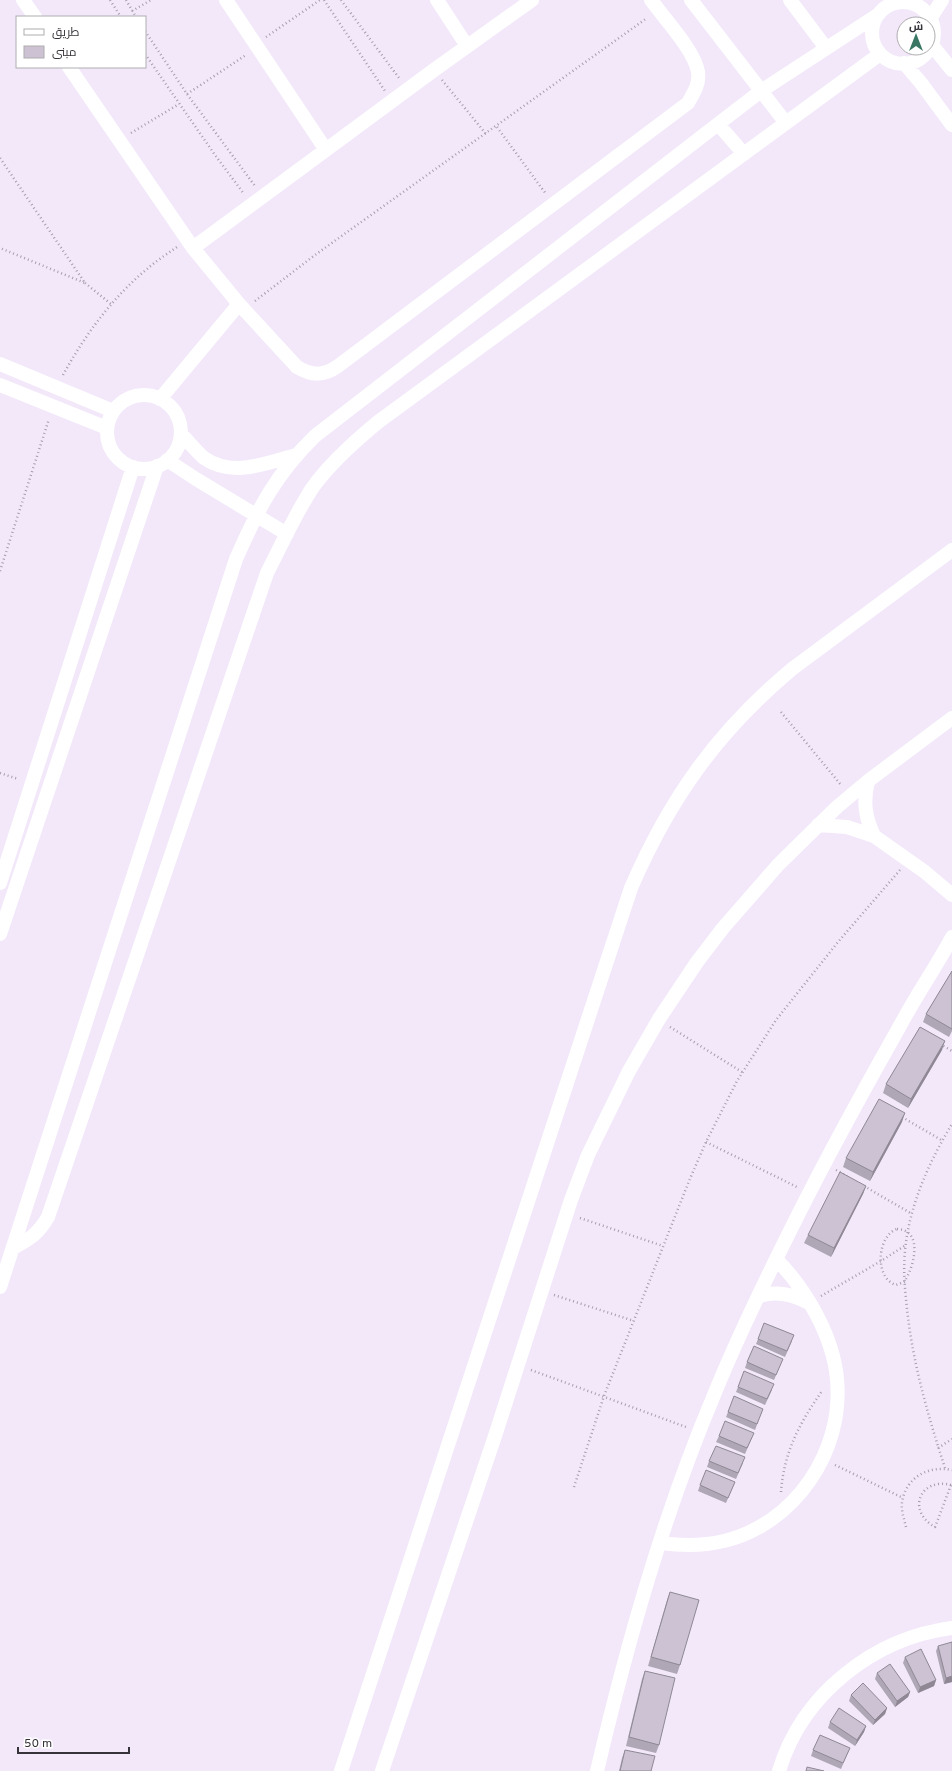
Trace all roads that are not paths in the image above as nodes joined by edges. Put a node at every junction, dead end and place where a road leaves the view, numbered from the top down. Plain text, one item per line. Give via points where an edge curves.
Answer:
1 (23, 0) edge
2 (226, 0) edge
3 (437, 0) edge
4 (532, 0) edge
5 (691, 0) edge
6 (790, 0) edge
7 (942, 0) edge
8 (907, 1) edge
9 (655, 5) edge
10 (879, 14) junction
11 (34, 16) edge
12 (928, 16) edge
13 (932, 16) edge
14 (467, 46) junction
15 (826, 48) junction
16 (936, 50) edge
17 (880, 54) junction
18 (923, 56) edge
19 (904, 63) junction
20 (70, 68) edge
21 (952, 70) edge
22 (761, 91) junction
23 (786, 123) junction
24 (718, 124) junction
25 (952, 125) edge
26 (326, 150) junction
27 (744, 154) junction
28 (190, 244) junction
29 (242, 307) junction
30 (0, 364) edge
31 (0, 386) edge
32 (160, 399) junction
33 (113, 411) junction
34 (107, 428) junction
35 (181, 434) junction
36 (296, 455) junction
37 (162, 463) junction
38 (133, 467) junction
39 (255, 515) junction
40 (287, 534) junction
41 (952, 550) edge
42 (952, 718) edge
43 (44, 746) junction
44 (61, 752) junction
45 (868, 781) junction
46 (818, 825) junction
47 (874, 836) junction
48 (0, 883) edge
49 (952, 894) edge
50 (0, 934) edge
51 (951, 940) edge
52 (12, 1248) junction
53 (776, 1259) junction
54 (0, 1287) edge
55 (759, 1296) junction
56 (809, 1303) junction
57 (661, 1543) junction
58 (952, 1628) edge
59 (340, 1771) edge
60 (382, 1771) edge
61 (597, 1771) edge
62 (779, 1771) edge

1 - 11 street
2 - 26 street
3 - 14 street
4 - 14 street
5 - 22 street
6 - 15 street
7 - 13 street
8 - 10 street via 893,4
8 - 12 street via 918,6
9 - 29 street via 693,57 698,72 696,89 688,103 329,372 318,375 307,373 297,367
10 - 15 street
10 - 17 street via 872,30
14 - 26 street
15 - 22 street
16 - 21 street
17 - 19 street via 895,63
17 - 23 street
18 - 19 street via 913,62
19 - 25 street
20 - 28 street
22 - 23 street
22 - 24 street
23 - 27 street
24 - 27 street
24 - 36 street via 315,436
26 - 28 street via 258,200
27 - 40 street via 351,444 314,486
28 - 29 street
29 - 32 street
30 - 33 street
31 - 34 street
32 - 33 street via 152,396 134,396 119,404
32 - 35 street via 175,413
33 - 34 street
34 - 38 street via 113,452
35 - 36 street via 204,458 225,467 250,468
35 - 37 street via 177,448
36 - 39 street via 276,480
37 - 38 street via 149,468
37 - 39 street
37 - 44 street
38 - 43 street
39 - 40 street
39 - 52 street via 236,559
40 - 52 street via 261,592 48,1217 41,1229 30,1239
41 - 59 street via 762,694 704,758 656,834 632,888
42 - 45 street
43 - 44 street
43 - 48 street
44 - 50 street
45 - 46 street
45 - 47 street via 864,800
46 - 47 street via 847,826
46 - 60 street via 778,865 697,962 659,1019 629,1071 588,1155
47 - 49 street
51 - 53 street via 902,1021 824,1163
52 - 54 street
53 - 55 street
53 - 56 street via 795,1279
55 - 56 street via 772,1293 793,1295
55 - 57 street via 714,1394
56 - 57 street via 831,1347 836,1371 836,1413 832,1434 822,1459 793,1501 754,1530 724,1541 693,1545
57 - 61 street via 629,1648
58 - 62 street via 922,1633 903,1640 851,1669 808,1714

